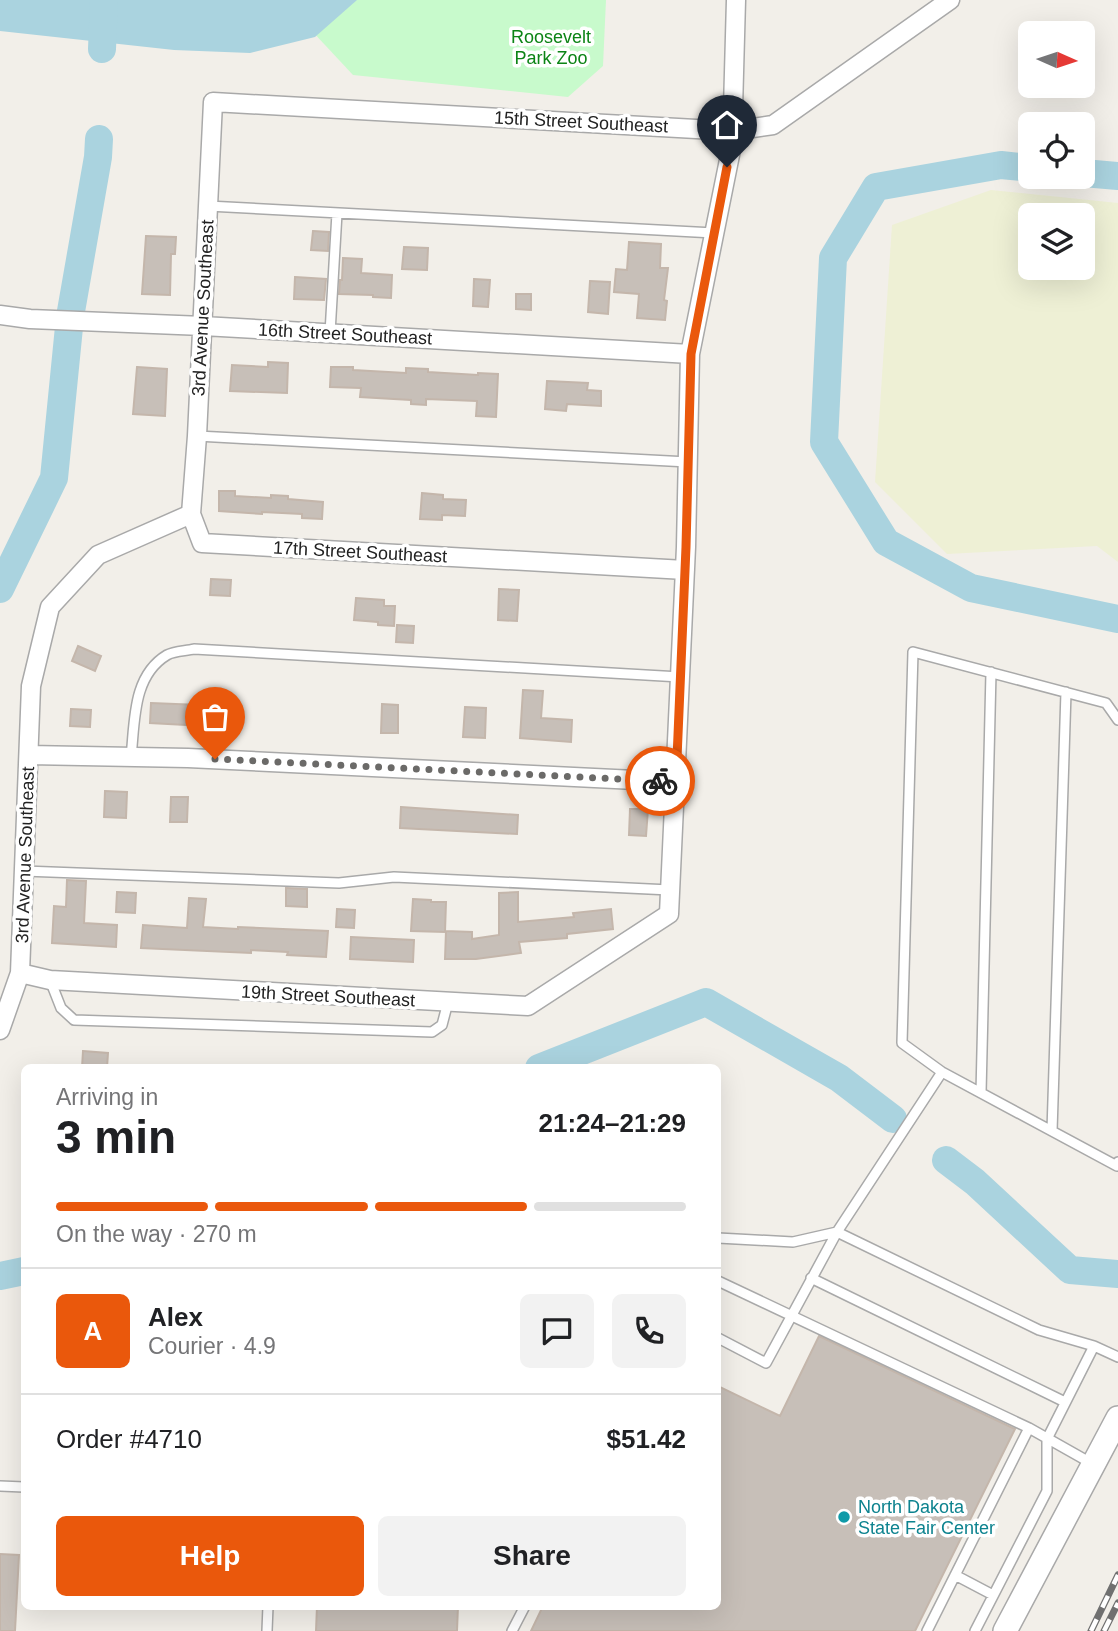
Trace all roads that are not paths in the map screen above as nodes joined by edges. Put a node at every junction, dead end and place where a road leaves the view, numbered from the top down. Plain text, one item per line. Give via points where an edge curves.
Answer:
1 (736, 0) edge
2 (950, 0) edge
3 (213, 102) joint
4 (732, 131) junction
5 (208, 206) junction
6 (337, 213) junction
7 (714, 233) junction
8 (0, 315) edge
9 (203, 326) junction
10 (330, 333) junction
11 (691, 354) junction
12 (197, 436) junction
13 (688, 462) junction
14 (191, 514) junction
15 (685, 570) junction
16 (991, 673) junction
17 (680, 677) junction
18 (1066, 692) junction
19 (1118, 720) edge
20 (29, 755) junction
21 (131, 757) junction
22 (676, 782) junction
23 (24, 871) junction
24 (670, 890) junction
25 (20, 973) junction
26 (50, 980) junction
27 (448, 1002) junction
28 (0, 1030) edge
29 (942, 1072) junction
30 (981, 1093) junction
31 (1052, 1131) junction
32 (1118, 1162) edge
33 (837, 1232) junction
34 (721, 1238) edge
35 (811, 1278) junction
36 (721, 1282) edge
37 (791, 1315) junction
38 (721, 1340) edge
39 (1094, 1346) junction
40 (1118, 1357) edge
41 (1065, 1402) junction
42 (1118, 1418) edge
43 (1029, 1428) junction
44 (1047, 1439) junction
45 (1093, 1464) junction
46 (0, 1486) edge
47 (21, 1487) edge
48 (955, 1575) junction
49 (993, 1595) junction
50 (268, 1610) edge
51 (523, 1610) edge
52 (267, 1631) edge
53 (512, 1631) edge
54 (927, 1631) edge
55 (975, 1631) edge
56 (1005, 1631) edge

1 - 4 street
2 - 4 street, 15th Street Southeast via 773,125
3 - 4 street, 15th Street Southeast
3 - 5 street, 3rd Avenue Southeast
4 - 7 street
5 - 6 lane
5 - 9 street, 3rd Avenue Southeast
6 - 7 lane
6 - 10 lane
7 - 11 street
8 - 9 street, 16th Street Southeast
9 - 10 street, 16th Street Southeast
9 - 12 street, 3rd Avenue Southeast
10 - 11 street, 16th Street Southeast
11 - 13 street
12 - 13 lane
12 - 14 street, 3rd Avenue Southeast
13 - 15 street
14 - 15 street, 17th Street Southeast via 202,543
14 - 20 street, 3rd Avenue Southeast via 98,555 50,607 31,686
15 - 17 street
16 - 18 lane
16 - 29 lane via 913,652 902,1043
16 - 30 lane
17 - 21 lane via 194,649 168,654 146,674 137,700
17 - 22 street
18 - 19 lane via 1106,703
18 - 31 lane
20 - 21 street
20 - 23 street, 3rd Avenue Southeast
21 - 22 street
22 - 24 street
23 - 24 lane via 339,883 394,877
23 - 25 street, 3rd Avenue Southeast
24 - 27 street, 19th Street Southeast via 668,914 528,1006
25 - 26 street, 19th Street Southeast
25 - 28 street
26 - 27 street, 19th Street Southeast
26 - 27 lane via 61,1008 74,1020 432,1032 442,1025
29 - 30 lane
29 - 33 lane
30 - 31 lane
31 - 32 lane via 1117,1166
33 - 34 lane via 793,1241
33 - 35 lane
33 - 39 lane via 1039,1330
35 - 37 lane
35 - 41 lane
36 - 37 lane
37 - 38 lane via 766,1363
37 - 43 lane
39 - 40 lane
39 - 41 lane
41 - 44 lane
42 - 45 street
43 - 44 lane
43 - 48 lane
44 - 45 lane
44 - 49 lane via 1046,1491
45 - 56 street
46 - 47 lane
48 - 49 lane
48 - 54 lane
49 - 55 lane
50 - 52 lane
51 - 53 lane

